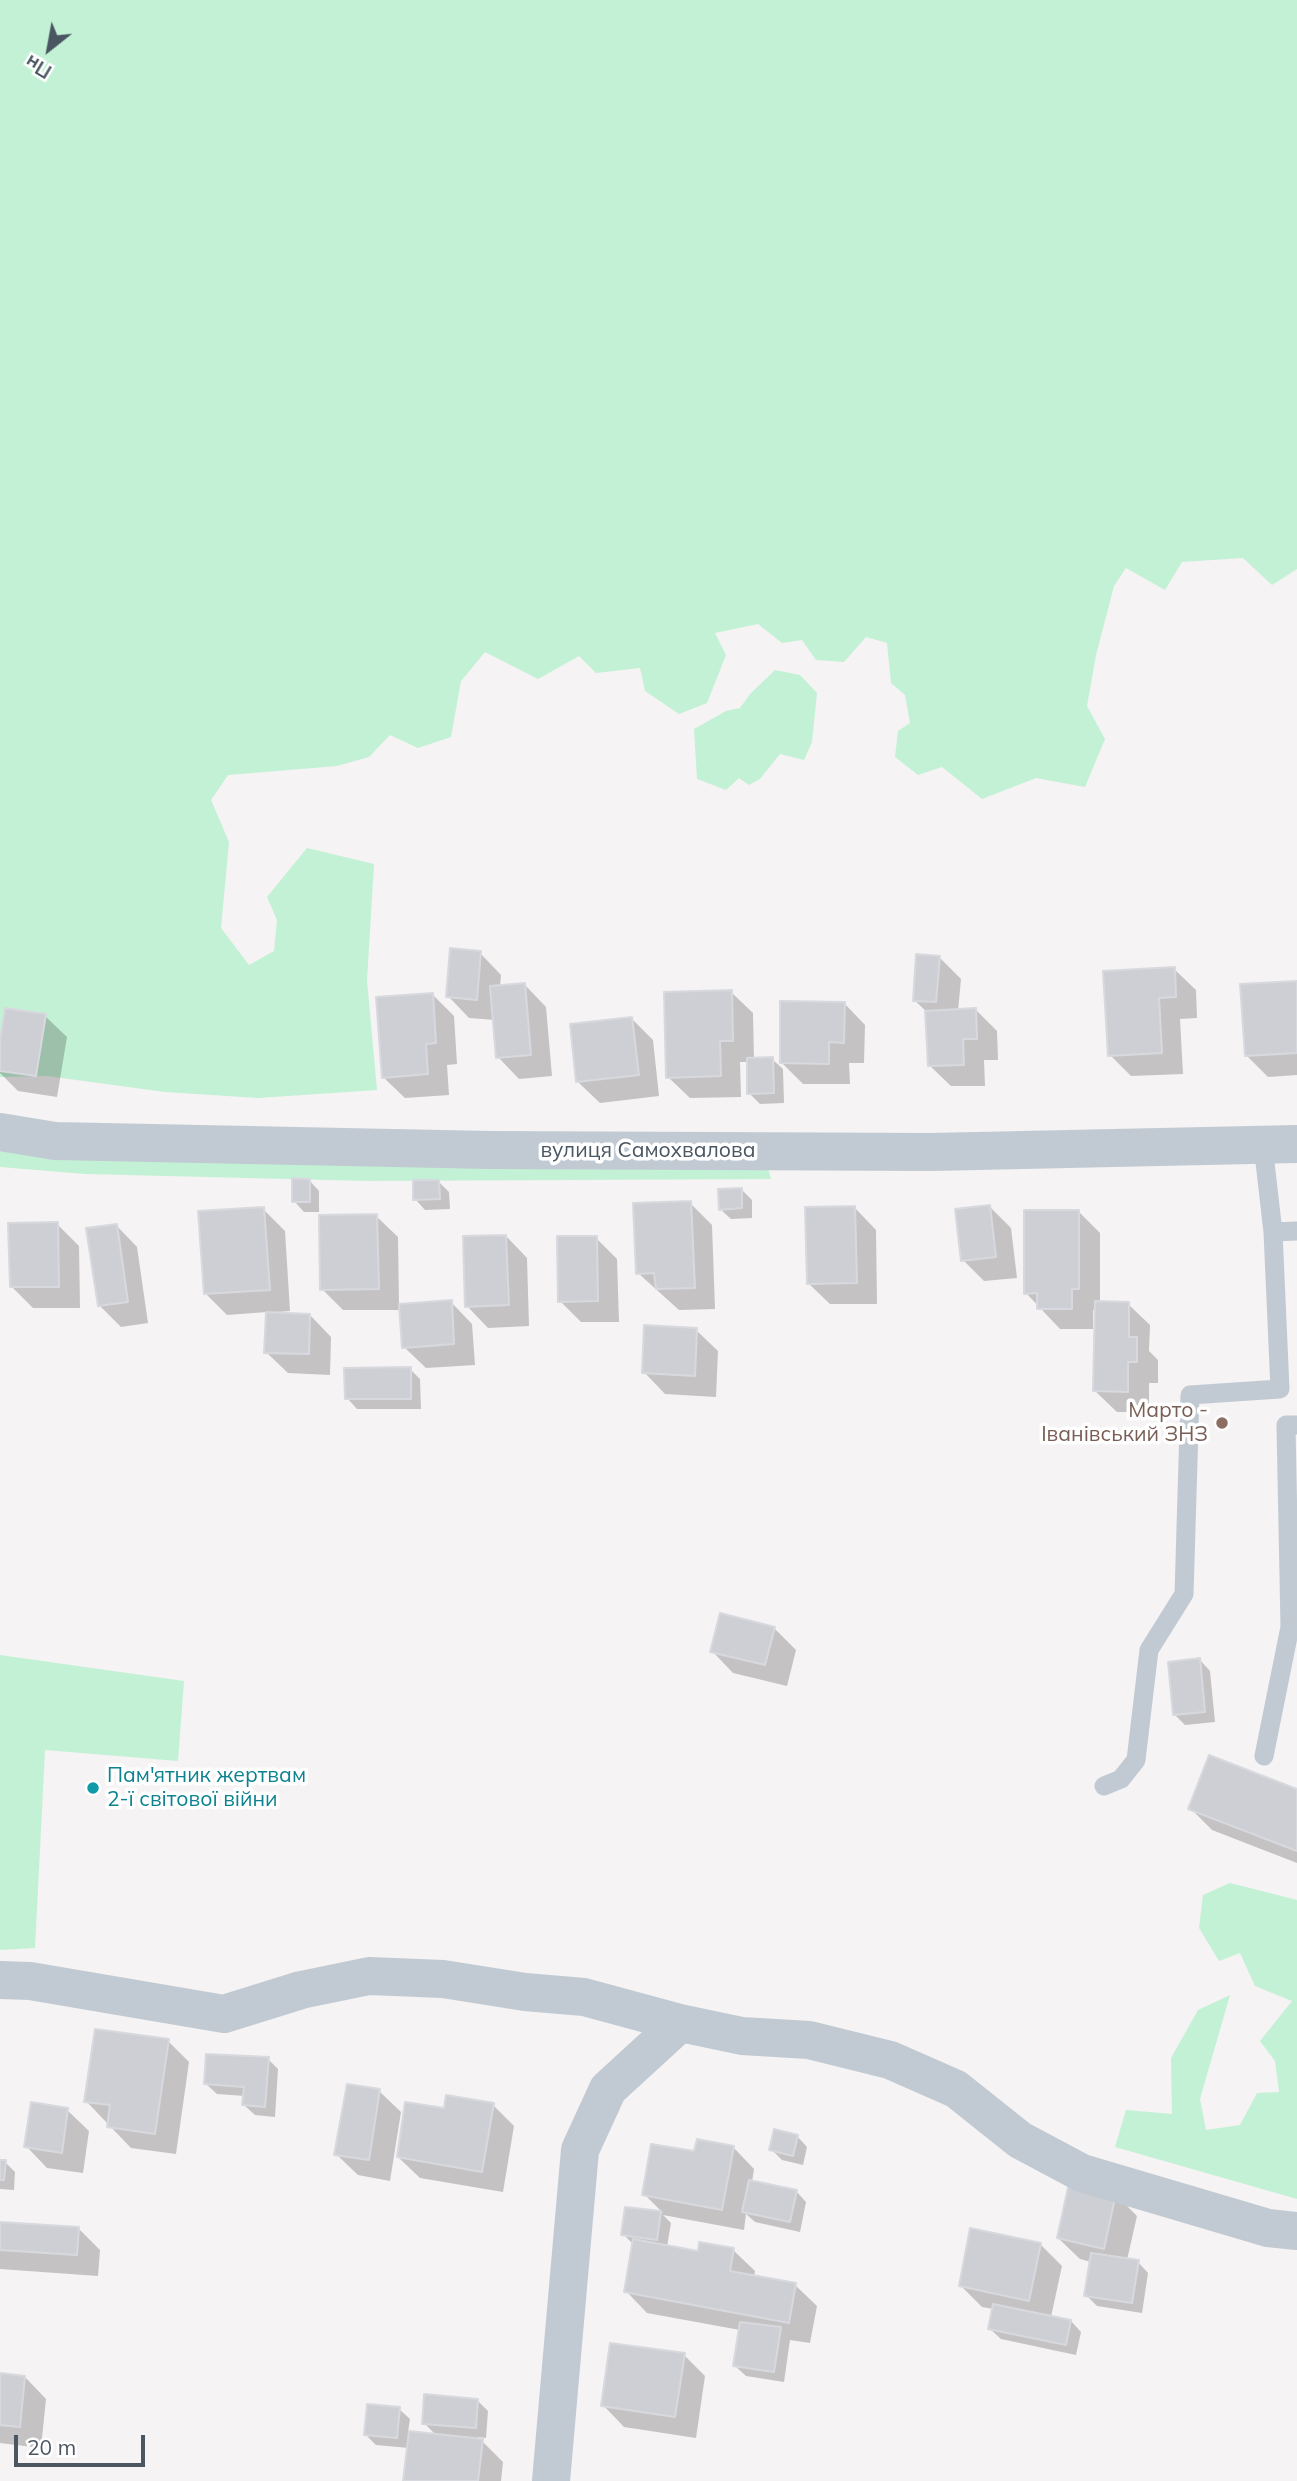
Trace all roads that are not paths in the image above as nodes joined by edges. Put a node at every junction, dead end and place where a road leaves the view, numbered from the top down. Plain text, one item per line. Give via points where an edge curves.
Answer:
1 (0, 1132) edge
2 (1280, 1145) edge
3 (1273, 1231) junction
4 (1297, 1231) edge
5 (1297, 1425) edge
6 (1264, 1756) dead end
7 (1104, 1786) dead end
8 (0, 1980) edge
9 (680, 2023) junction
10 (1297, 2231) edge
11 (551, 2481) edge

1 - 2 street, вулиця Самохвалова via 55,1141 490,1150 931,1152
2 - 3 lane
3 - 4 lane
3 - 7 lane via 1280,1389 1190,1395 1184,1594 1149,1650 1136,1760 1121,1779
5 - 6 lane via 1286,1425 1290,1627
8 - 9 street via 30,1981 224,2014 301,1990 369,1976 443,1979 584,1997
9 - 10 street via 742,2036 809,2040 890,2060 956,2090 1020,2140 1082,2173 1268,2228
9 - 11 street via 608,2089 580,2150

